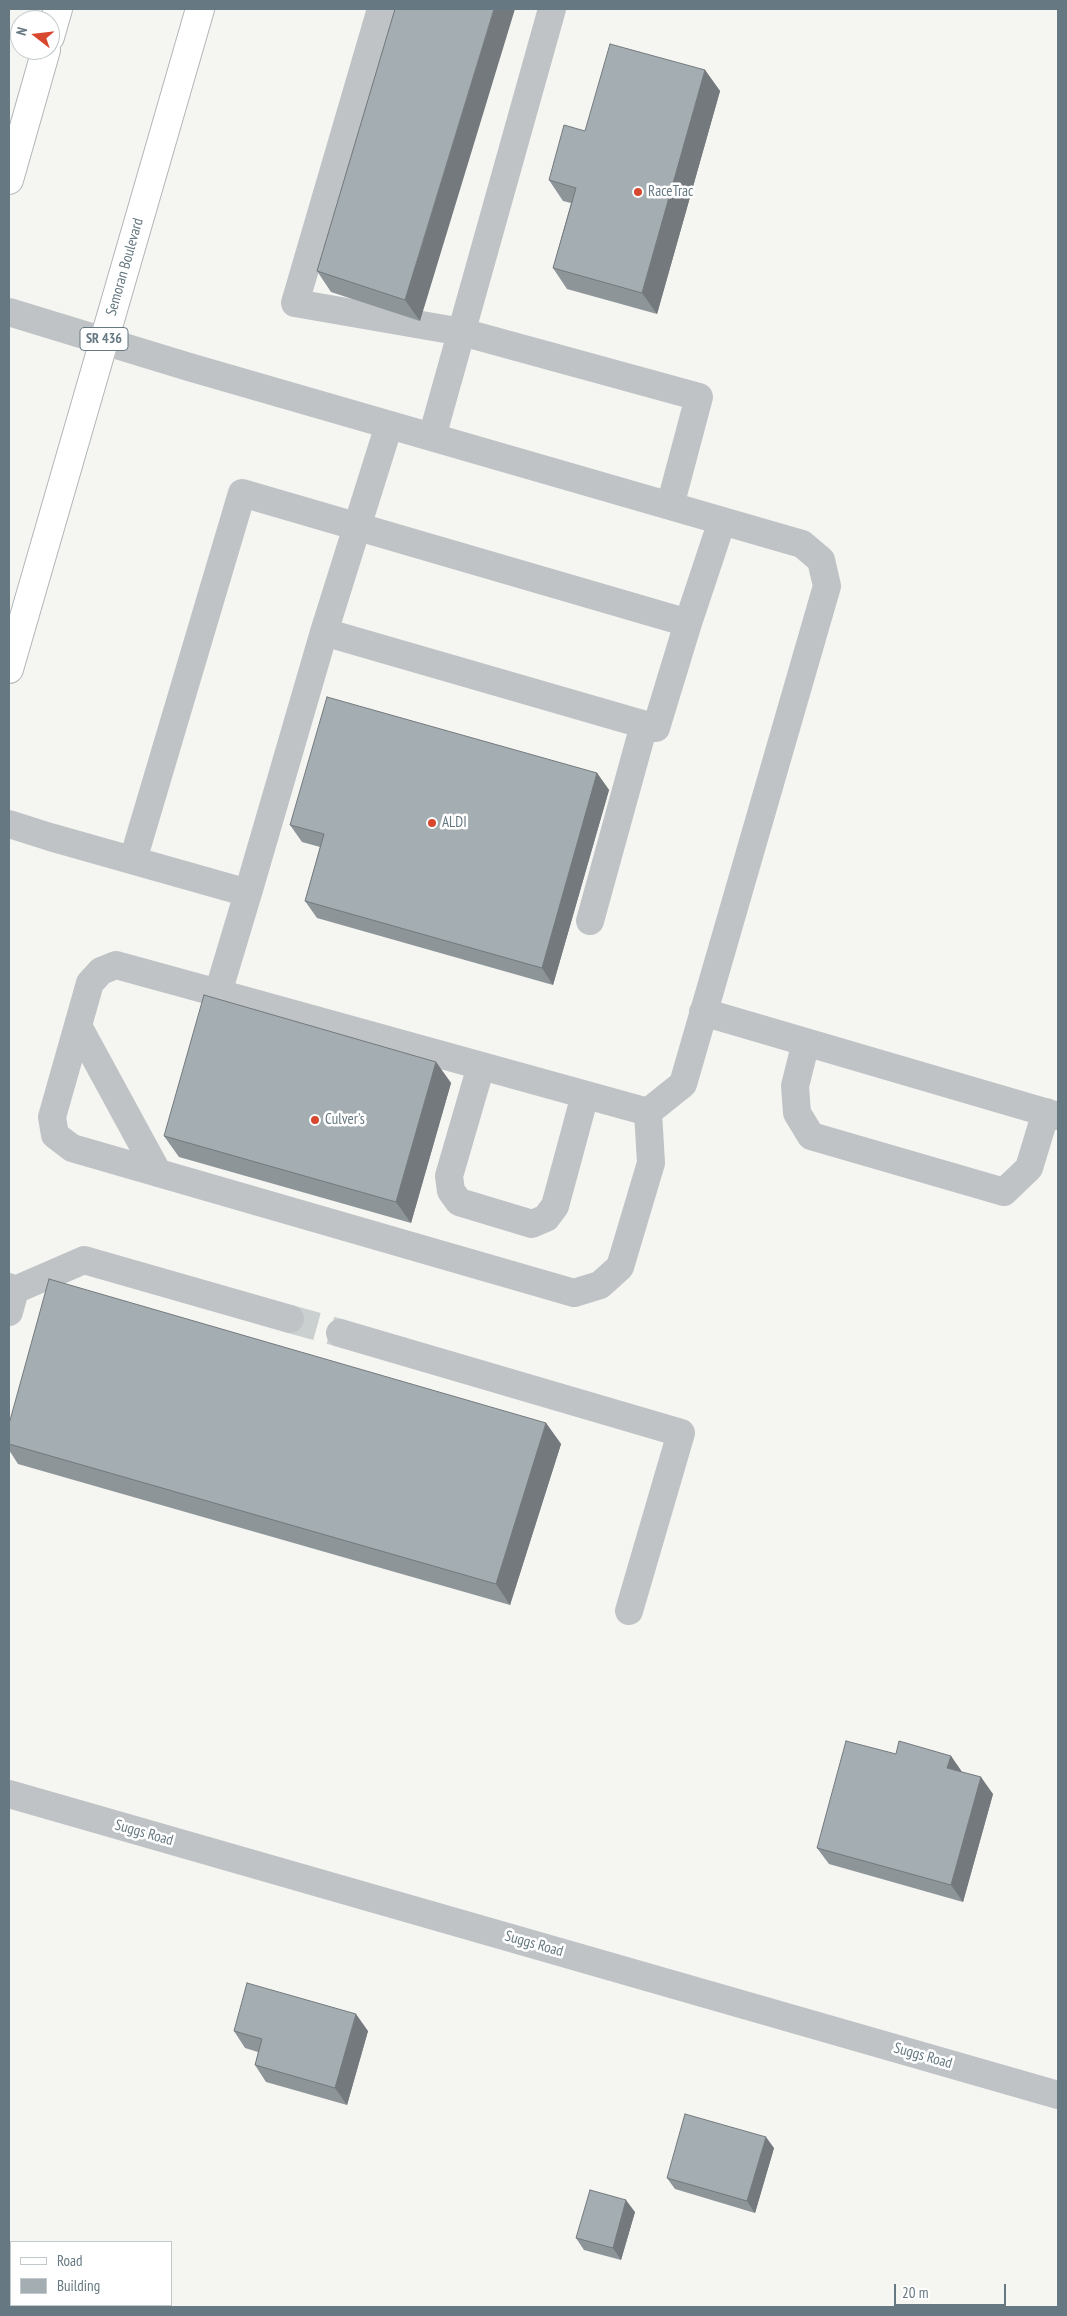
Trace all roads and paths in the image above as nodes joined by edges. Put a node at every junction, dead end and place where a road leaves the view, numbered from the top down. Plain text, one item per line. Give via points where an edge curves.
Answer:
1 (200, 9) edge
2 (381, 9) edge
3 (552, 9) edge
4 (43, 60) edge
5 (9, 180) edge
6 (9, 312) edge
7 (462, 332) junction
8 (104, 341) junction
9 (389, 424) junction
10 (432, 437) junction
11 (670, 506) junction
12 (722, 521) junction
13 (357, 526) junction
14 (688, 623) junction
15 (324, 632) junction
16 (9, 669) edge
17 (644, 725) junction
18 (9, 824) edge
19 (133, 860) junction
20 (248, 893) junction
21 (590, 921) dead end
22 (218, 993) junction
23 (703, 1012) junction
24 (78, 1026) junction
25 (806, 1042) junction
26 (481, 1066) junction
27 (585, 1095) junction
28 (648, 1112) junction
29 (1052, 1114) edge
30 (158, 1173) junction
31 (11, 1296) edge
32 (290, 1319) tunnel mouth
33 (340, 1333) tunnel mouth
34 (629, 1611) dead end
35 (9, 1794) edge
36 (1058, 2095) edge

1 - 8 main road, Semoran Boulevard / SR 436
2 - 7 street via 295,303
3 - 7 street
4 - 5 main road
6 - 8 street
7 - 10 street
7 - 11 street via 699,397
8 - 9 street
8 - 16 main road, Semoran Boulevard / SR 436
9 - 10 street
9 - 13 street
10 - 11 street
11 - 12 street
12 - 14 street
12 - 23 street via 802,544 820,560 827,586
13 - 14 street
13 - 15 street
13 - 19 street via 242,493
14 - 17 street via 656,728
15 - 17 street
15 - 20 street
17 - 21 street
18 - 19 street
19 - 20 street
20 - 22 street
22 - 24 street via 116,965 101,971 90,983
22 - 26 street
23 - 25 street
23 - 28 street via 682,1084
24 - 30 street
24 - 30 street via 52,1117 55,1136 72,1148
25 - 29 street
25 - 29 street via 794,1086 797,1113 811,1136 1004,1192 1029,1168
26 - 27 street
26 - 27 street via 449,1176 451,1191 459,1202 532,1224 546,1218 555,1206
27 - 28 street
28 - 30 street via 651,1163 620,1267 600,1285 574,1293
31 - 32 street via 84,1260
33 - 34 street via 682,1433
35 - 36 street, Suggs Road

